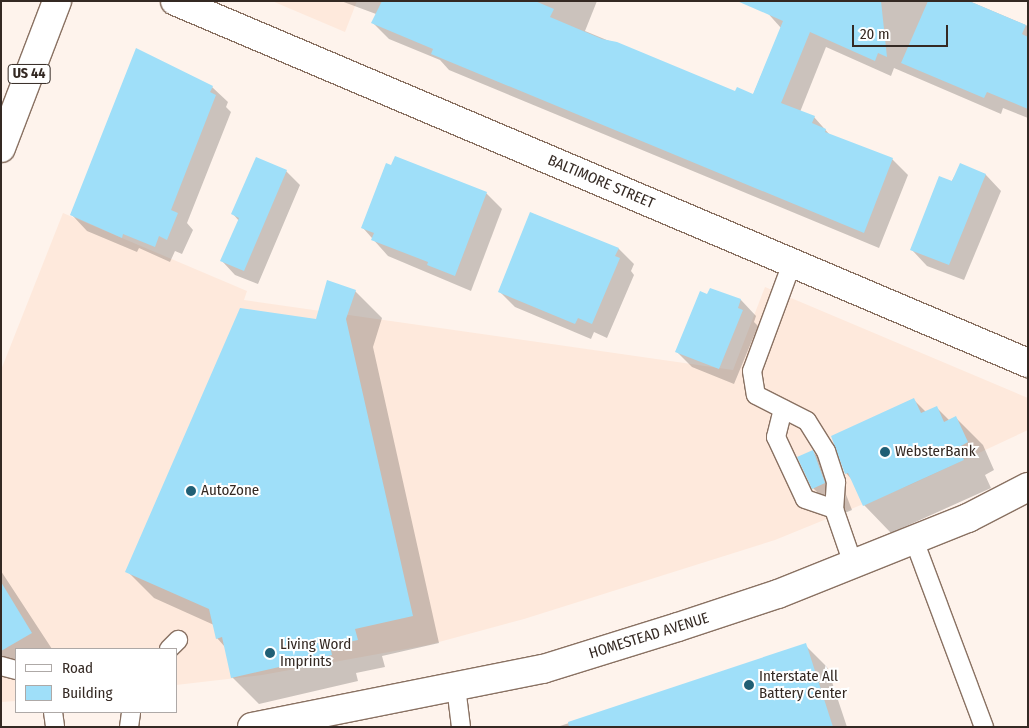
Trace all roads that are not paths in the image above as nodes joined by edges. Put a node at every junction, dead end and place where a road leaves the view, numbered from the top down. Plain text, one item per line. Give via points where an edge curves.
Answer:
1 (57, 1) edge
2 (175, 1) edge
3 (1, 148) edge
4 (792, 263) junction
5 (1028, 363) edge
6 (783, 409) junction
7 (1028, 487) edge
8 (834, 509) junction
9 (914, 540) junction
10 (853, 564) junction
11 (1, 666) edge
12 (15, 670) edge
13 (456, 687) junction
14 (53, 713) edge
15 (131, 713) edge
16 (55, 727) edge
17 (129, 727) edge
18 (252, 727) edge
19 (461, 727) edge
20 (984, 727) edge

1 - 3 main road, US 44
2 - 4 main road, BALTIMORE STREET
4 - 5 main road, BALTIMORE STREET
4 - 6 lane via 752,370 756,395
6 - 8 lane via 807,420 826,451 836,482
6 - 8 lane via 776,437 805,499
7 - 9 main road, HOMESTEAD AVENUE via 968,518
8 - 10 lane
9 - 10 main road, HOMESTEAD AVENUE
9 - 20 lane
10 - 13 main road, HOMESTEAD AVENUE via 778,594 543,669
11 - 12 lane
13 - 18 main road, HOMESTEAD AVENUE
13 - 19 lane
14 - 16 lane
15 - 17 lane

